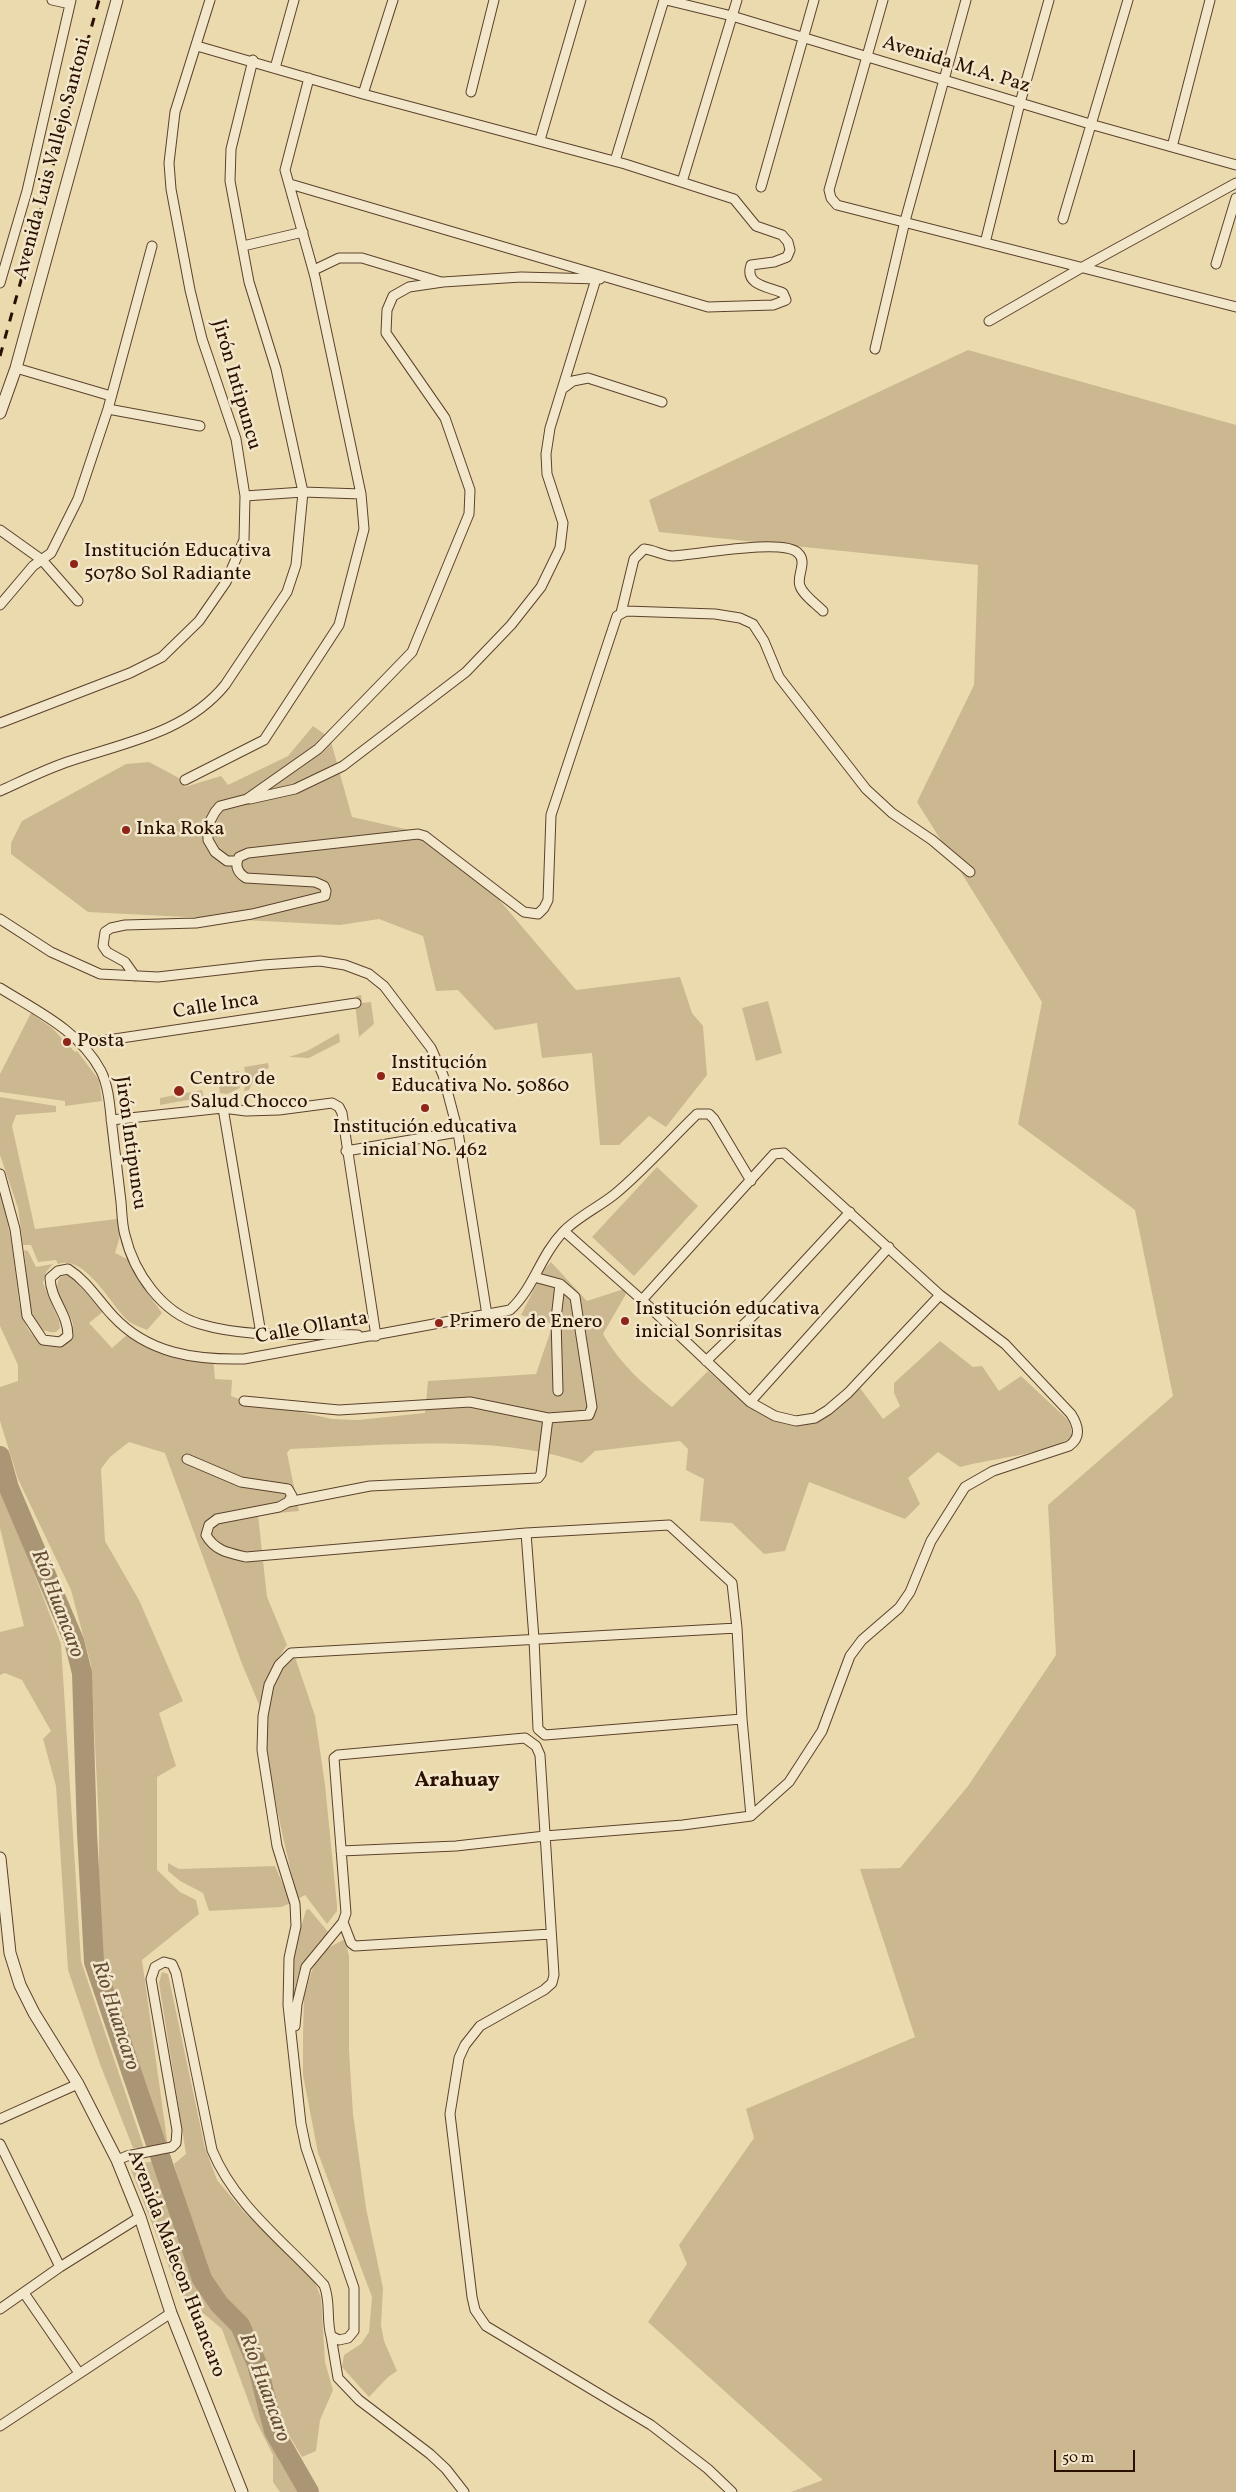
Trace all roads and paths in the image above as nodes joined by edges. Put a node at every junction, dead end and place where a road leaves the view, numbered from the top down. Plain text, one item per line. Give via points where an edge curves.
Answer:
1 (52, 0) edge
2 (117, 0) edge
3 (210, 0) edge
4 (294, 0) edge
5 (393, 0) edge
6 (494, 0) edge
7 (581, 0) edge
8 (665, 0) edge
9 (737, 0) edge
10 (814, 0) edge
11 (883, 0) edge
12 (966, 0) edge
13 (1049, 0) edge
14 (1128, 0) edge
15 (1210, 0) edge
16 (70, 2) edge
17 (732, 16) junction
18 (803, 38) junction
19 (197, 46) junction
20 (866, 57) junction
21 (253, 60) junction
22 (274, 68) junction
23 (309, 78) junction
24 (943, 80) junction
25 (471, 92) dead end
26 (363, 94) junction
27 (1020, 103) junction
28 (1090, 124) junction
29 (540, 140) junction
30 (1172, 147) junction
31 (615, 161) junction
32 (1236, 165) edge
33 (682, 182) junction
34 (1236, 183) edge
35 (290, 184) junction
36 (760, 187) dead end
37 (1236, 198) edge
38 (1064, 219) dead end
39 (905, 221) junction
40 (303, 232) junction
41 (985, 243) junction
42 (152, 246) dead end
43 (243, 246) junction
44 (1216, 264) dead end
45 (1081, 268) junction
46 (314, 270) junction
47 (596, 279) junction
48 (615, 280) junction
49 (443, 282) junction
50 (0, 283) edge
51 (1236, 307) edge
52 (989, 321) dead end
53 (875, 349) dead end
54 (16, 368) junction
55 (562, 389) junction
56 (111, 396) junction
57 (662, 402) dead end
58 (108, 409) junction
59 (0, 413) edge
60 (200, 426) dead end
61 (303, 492) junction
62 (361, 494) junction
63 (245, 496) junction
64 (0, 530) edge
65 (42, 560) junction
66 (78, 601) dead end
67 (0, 606) edge
68 (823, 611) dead end
69 (621, 613) junction
70 (0, 723) edge
71 (185, 780) dead end
72 (0, 791) edge
73 (247, 799) junction
74 (237, 861) junction
75 (970, 872) dead end
76 (0, 919) edge
77 (135, 976) junction
78 (0, 988) edge
79 (356, 1003) dead end
80 (81, 1044) junction
81 (223, 1108) junction
82 (112, 1120) junction
83 (458, 1132) junction
84 (346, 1151) junction
85 (0, 1174) edge
86 (750, 1181) junction
87 (850, 1212) junction
88 (564, 1231) junction
89 (889, 1247) junction
90 (534, 1276) junction
91 (560, 1284) junction
92 (940, 1294) junction
93 (642, 1300) junction
94 (487, 1315) junction
95 (261, 1334) junction
96 (376, 1336) junction
97 (706, 1361) junction
98 (558, 1391) dead end
99 (244, 1400) dead end
100 (750, 1402) junction
101 (548, 1418) junction
102 (186, 1459) dead end
103 (288, 1502) junction
104 (526, 1534) junction
105 (737, 1628) junction
106 (534, 1639) junction
107 (742, 1719) junction
108 (751, 1816) junction
109 (545, 1836) junction
110 (341, 1851) junction
111 (0, 1858) edge
112 (2, 1905) edge
113 (343, 1922) junction
114 (551, 1934) junction
115 (295, 2053) junction
116 (78, 2084) junction
117 (0, 2119) edge
118 (0, 2144) edge
119 (122, 2158) junction
120 (140, 2217) junction
121 (60, 2267) junction
122 (24, 2293) junction
123 (0, 2309) edge
124 (171, 2313) junction
125 (331, 2336) junction
126 (79, 2374) junction
127 (0, 2426) edge
128 (242, 2492) edge
129 (464, 2492) edge
130 (732, 2492) edge

1 - 16 street
2 - 54 street, Avenida Luis Vallejo Santoni
3 - 19 street, Jirón Intipuncu
4 - 22 street
5 - 26 street
6 - 25 street
7 - 29 street
8 - 17 street, Avenida M.A. Paz
8 - 31 street
9 - 17 street
10 - 18 street
11 - 20 street
12 - 24 street
13 - 27 street
14 - 28 street
15 - 30 street
16 - 50 street via 27,191
17 - 18 street, Avenida M.A. Paz
17 - 33 street
18 - 20 street, Avenida M.A. Paz
18 - 36 street
19 - 21 street
19 - 63 street, Jirón Intipuncu via 175,112 169,163 171,189 190,290 202,339 236,439
20 - 24 street, Avenida M.A. Paz
20 - 39 street via 829,190 837,205
21 - 22 street
21 - 43 street via 230,164 230,181
22 - 23 street
23 - 26 street
23 - 35 street via 286,164
24 - 27 street, Avenida M.A. Paz
24 - 39 street
26 - 29 street
27 - 28 street, Avenida M.A. Paz
27 - 41 street
28 - 30 street, Avenida M.A. Paz
28 - 38 street
29 - 31 street
30 - 32 street, Avenida M.A. Paz
31 - 33 street
33 - 48 street via 734,199 756,226 782,236 788,242 788,257 751,265 749,272 757,284 783,293 786,300 773,305 708,307
34 - 45 street
35 - 40 street
35 - 48 street
37 - 44 street
39 - 41 street
39 - 53 street
40 - 43 street
40 - 46 street
41 - 45 street
42 - 56 street
43 - 61 street via 249,282 276,369
45 - 51 street via 1135,279
45 - 52 street
46 - 49 street via 339,258 362,258
46 - 62 street
47 - 48 street
47 - 49 street via 521,277
47 - 55 street
49 - 73 street via 409,287 393,296 386,310 386,333 445,418 468,481 469,514 452,560 412,652 318,749
54 - 56 street
54 - 59 street, Avenida Luis Vallejo Santoni
55 - 57 street via 573,381 588,378
55 - 73 street via 554,411 546,454 547,474 563,523 560,548 541,586 511,625 466,672 343,766 296,789
56 - 58 street
58 - 60 street
58 - 65 street via 78,499 51,553
61 - 62 street
61 - 63 street
61 - 72 street via 296,565 287,592 213,699 184,721 65,763
62 - 71 street via 364,529 339,625 264,740
63 - 70 street, Jirón Intipuncu via 244,540 226,582 199,621 162,657 130,673
64 - 65 street
65 - 66 street
65 - 67 street via 33,566
68 - 69 street via 800,587 798,580 802,561 798,552 764,546 672,556 644,549 634,559
69 - 74 street via 617,616 551,815 548,900 538,914 524,912 425,836 418,834 248,853
69 - 75 street via 634,610 715,614 753,624 779,677 866,790
73 - 74 street via 220,806 208,825 208,840 215,852 228,861
74 - 77 street via 238,871 246,878 315,882 324,886 325,896 196,924 111,928 105,932 103,946 125,962
76 - 77 street via 51,952 100,974
77 - 83 street via 185,975 320,962 345,965 369,974 384,986 431,1048 443,1074
78 - 80 street, Jirón Intipuncu via 61,1025
79 - 80 street, Calle Inca
80 - 82 street, Jirón Intipuncu via 102,1072
81 - 82 street
81 - 84 street via 279,1110 332,1103 342,1114
81 - 95 street
82 - 95 street, Jirón Intipuncu via 124,1235 149,1286 174,1312 199,1324
83 - 84 street
83 - 94 street
84 - 96 street
85 - 96 street, Calle Ollanta via 15,1230 27,1316 43,1340 60,1342 68,1336 68,1322 50,1291 50,1278 58,1271 68,1269 80,1277 114,1317 141,1340 191,1357 244,1359
86 - 87 street via 774,1154 784,1153
86 - 88 street, Calle Ollanta via 714,1119 704,1112 697,1114 616,1193
86 - 93 street
87 - 89 street
87 - 97 street via 765,1304
88 - 90 street, Calle Ollanta via 544,1254
88 - 93 street
89 - 92 street
89 - 100 street
90 - 91 street
90 - 94 street, Calle Ollanta via 520,1301 510,1310
91 - 98 street via 556,1319
91 - 101 street via 575,1297 592,1407 589,1415 583,1417
92 - 100 street via 848,1393 815,1418 789,1420
92 - 108 street via 1006,1344 1071,1414 1078,1425 1077,1436 1069,1446 994,1471 965,1487 931,1541 905,1600 862,1640 850,1656 822,1731 789,1782
93 - 97 street
94 - 96 street, Calle Ollanta
95 - 96 street, Jirón Intipuncu
97 - 100 street
99 - 101 street via 339,1410 470,1402
101 - 103 street via 541,1474 533,1480 370,1486
102 - 103 street via 241,1482 288,1490 292,1496
103 - 104 street via 279,1507 217,1519 209,1525 206,1535 211,1544 226,1552 257,1557
104 - 105 street via 669,1525 732,1583
104 - 106 street
105 - 106 street
105 - 107 street
106 - 107 street via 538,1729 545,1734
106 - 115 street via 291,1653 273,1674 264,1706 262,1750 277,1846 295,1904 296,1926 289,1958 288,2004
107 - 108 street
108 - 109 street
109 - 110 street via 456,1846
109 - 110 street via 540,1755 536,1746 525,1738 338,1755 333,1764
109 - 114 street
110 - 113 street via 346,1913
111 - 112 street, Avenida Malecon Huancaro
112 - 116 street, Avenida Malecon Huancaro via 10,1953 20,1985
113 - 114 street via 351,1944 356,1946
113 - 115 street via 312,1958 303,1974 297,2004
114 - 130 street via 552,1983 480,2026 465,2045 454,2078 450,2114 475,2310 486,2326 651,2425
115 - 125 street via 298,2101 306,2148 354,2288 354,2331 348,2338 339,2340
116 - 117 street
116 - 119 street, Avenida Malecon Huancaro
118 - 121 street
119 - 120 street, Avenida Malecon Huancaro
119 - 125 street via 172,2147 176,2143 177,2130 151,1978 156,1967 164,1962 172,1964 176,1973 212,2150 220,2171 247,2207 324,2285 328,2295
120 - 121 street
120 - 124 street, Avenida Malecon Huancaro
121 - 122 street
122 - 123 street
122 - 126 street
124 - 126 street
124 - 128 street, Avenida Malecon Huancaro
125 - 129 street via 338,2378 359,2400 430,2454
126 - 127 street

